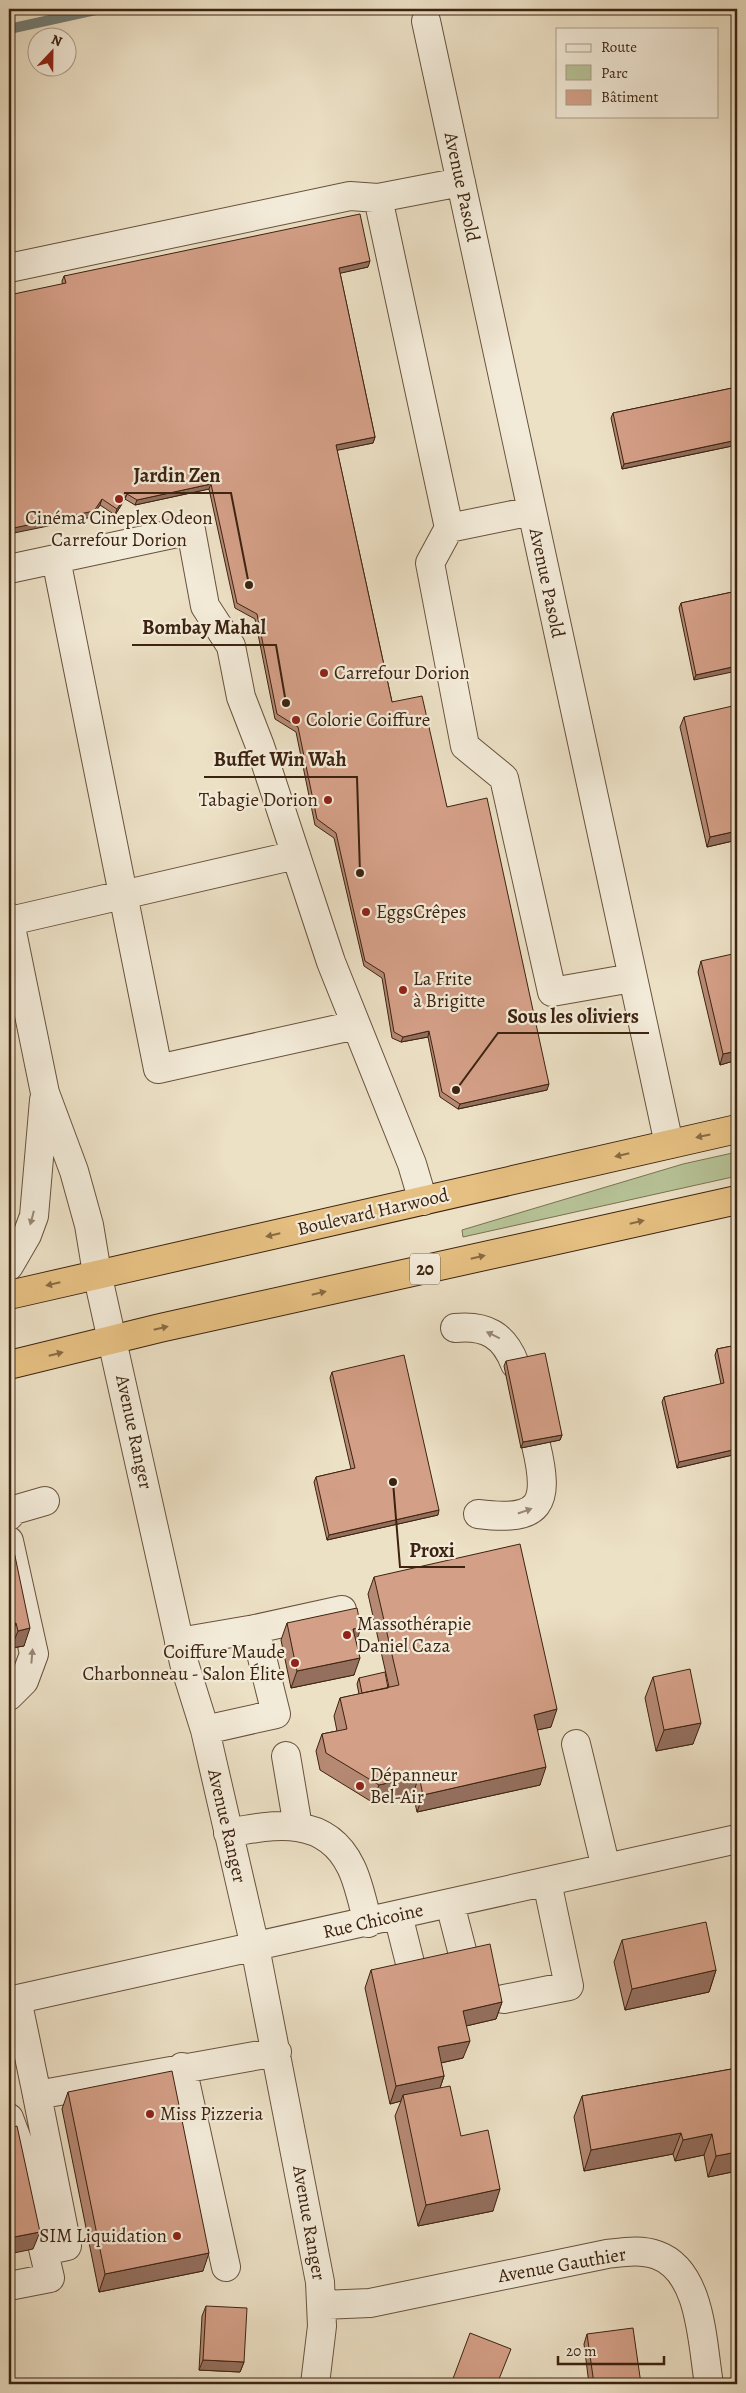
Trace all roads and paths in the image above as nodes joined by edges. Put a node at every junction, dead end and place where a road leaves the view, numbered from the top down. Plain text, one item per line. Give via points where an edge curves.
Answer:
1 (426, 21) dead end
2 (461, 182) junction
3 (378, 198) junction
4 (9, 268) edge
5 (532, 511) junction
6 (449, 528) junction
7 (56, 559) junction
8 (9, 568) edge
9 (296, 855) junction
10 (123, 895) junction
11 (9, 919) edge
12 (632, 978) junction
13 (19, 1021) edge
14 (356, 1025) junction
15 (45, 1093) junction
16 (737, 1129) edge
17 (669, 1144) junction
18 (737, 1200) edge
19 (423, 1201) junction
20 (9, 1266) edge
21 (97, 1273) junction
22 (9, 1295) edge
23 (455, 1328) dead end
24 (113, 1339) junction
25 (515, 1364) edge
26 (9, 1365) edge
27 (536, 1445) edge
28 (45, 1501) dead end
29 (478, 1514) dead end
30 (9, 1516) edge
31 (9, 1541) edge
32 (342, 1610) edge
33 (255, 1629) junction
34 (179, 1642) junction
35 (9, 1696) edge
36 (206, 1730) junction
37 (576, 1744) dead end
38 (286, 1756) dead end
39 (298, 1827) junction
40 (228, 1833) junction
41 (737, 1839) edge
42 (606, 1868) junction
43 (547, 1882) junction
44 (450, 1904) junction
45 (398, 1915) junction
46 (368, 1923) junction
47 (255, 1947) junction
48 (466, 1966) edge
49 (412, 1971) edge
50 (504, 1999) dead end
51 (13, 2000) edge
52 (277, 2052) junction
53 (182, 2067) junction
54 (37, 2095) junction
55 (9, 2118) edge
56 (44, 2251) junction
57 (226, 2266) dead end
58 (9, 2286) edge
59 (322, 2306) junction
60 (315, 2384) edge
61 (709, 2384) edge

1 - 2 street, Avenue Pasold
2 - 3 street
2 - 5 street, Avenue Pasold
3 - 4 street via 350,196
3 - 6 street
5 - 6 street
5 - 12 street, Avenue Pasold
6 - 12 street via 430,563 465,746 504,778 552,992
7 - 8 street
7 - 9 street via 191,530 205,606 231,646 241,697
7 - 10 street
9 - 10 street
9 - 14 street via 331,962
10 - 11 street
10 - 14 street via 158,1069
11 - 13 street
12 - 17 street, Avenue Pasold
13 - 15 street
14 - 19 street via 412,1164
15 -> 20 street via 34,1216
15 - 21 street, Avenue Ranger via 74,1171 89,1225
16 -> 17 highway, Boulevard Harwood
17 -> 19 highway, Boulevard Harwood
24 -> 18 highway, 20
19 -> 21 highway, Boulevard Harwood
21 -> 22 highway, Boulevard Harwood
21 - 24 street, Avenue Ranger
25 -> 23 street via 509,1347 492,1333 467,1326
26 -> 24 highway, 20
24 - 34 street, Avenue Ranger
29 -> 27 street via 503,1517 536,1507 543,1486
28 - 30 street via 14,1510
35 -> 31 street via 24,1681 34,1654
32 - 33 street
33 - 34 street
33 - 36 street via 276,1714
34 - 36 street, Avenue Ranger
36 - 40 street, Avenue Ranger
37 - 42 street
38 - 39 street
39 - 40 street via 270,1825
39 - 46 street via 313,1830 327,1838 346,1858
40 - 47 street, Avenue Ranger
41 - 42 street, Rue Chicoine
42 - 43 street, Rue Chicoine
43 - 44 street, Rue Chicoine
43 - 50 street via 569,1986
44 - 45 street, Rue Chicoine
44 - 48 street
45 - 46 street, Rue Chicoine
45 - 49 street
46 - 47 street, Rue Chicoine
47 - 51 street, Rue Chicoine
47 - 52 street, Avenue Ranger
51 - 54 street
52 - 53 street
52 - 59 street, Avenue Ranger
53 - 54 street
53 - 57 street
54 - 56 street via 67,2246
55 - 56 street via 18,2142
56 - 58 street via 50,2278
59 - 60 street, Avenue Ranger
59 - 61 street, Avenue Gauthier via 370,2303 607,2254 656,2254 669,2260 688,2281

